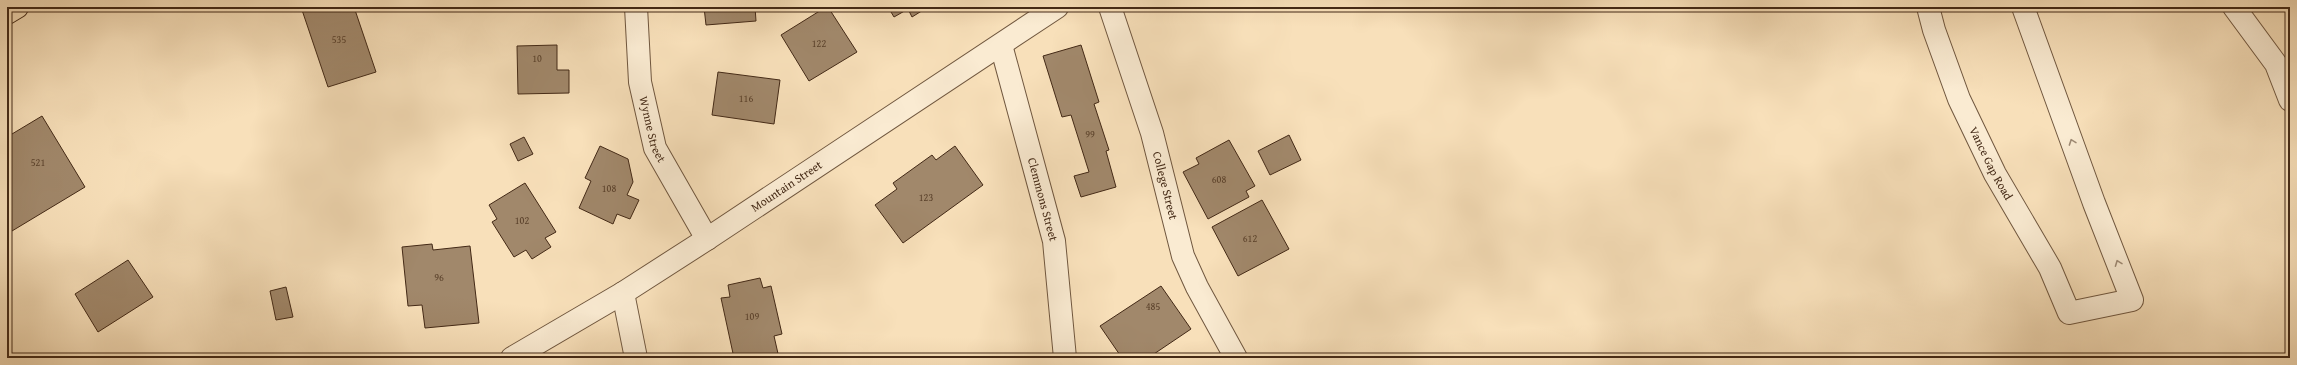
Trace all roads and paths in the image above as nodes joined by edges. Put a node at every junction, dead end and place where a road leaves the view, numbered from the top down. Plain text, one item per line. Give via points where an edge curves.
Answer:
1 (17, 7) edge
2 (636, 7) edge
3 (1057, 7) edge
4 (1110, 7) edge
5 (1928, 7) edge
6 (2023, 7) edge
7 (2234, 7) edge
8 (7, 13) edge
9 (1001, 45) junction
10 (2290, 100) edge
11 (707, 239) junction
12 (623, 293) junction
13 (512, 358) edge
14 (636, 358) edge
15 (1065, 358) edge
16 (1236, 358) edge

1 - 8 main road
2 - 11 street, Wynne Street via 640,82 655,148
3 - 9 street, Mountain Street
4 - 16 street, College Street via 1152,133 1183,256
5 -> 6 street, Vance Gap Road via 1959,99 1995,174 2050,268 2069,312 2132,300
7 - 10 street via 2276,64
9 - 11 street, Mountain Street
9 - 15 street, Clemmons Street via 1054,241
11 - 12 street, Mountain Street
12 - 13 street, Mountain Street
12 - 14 street

